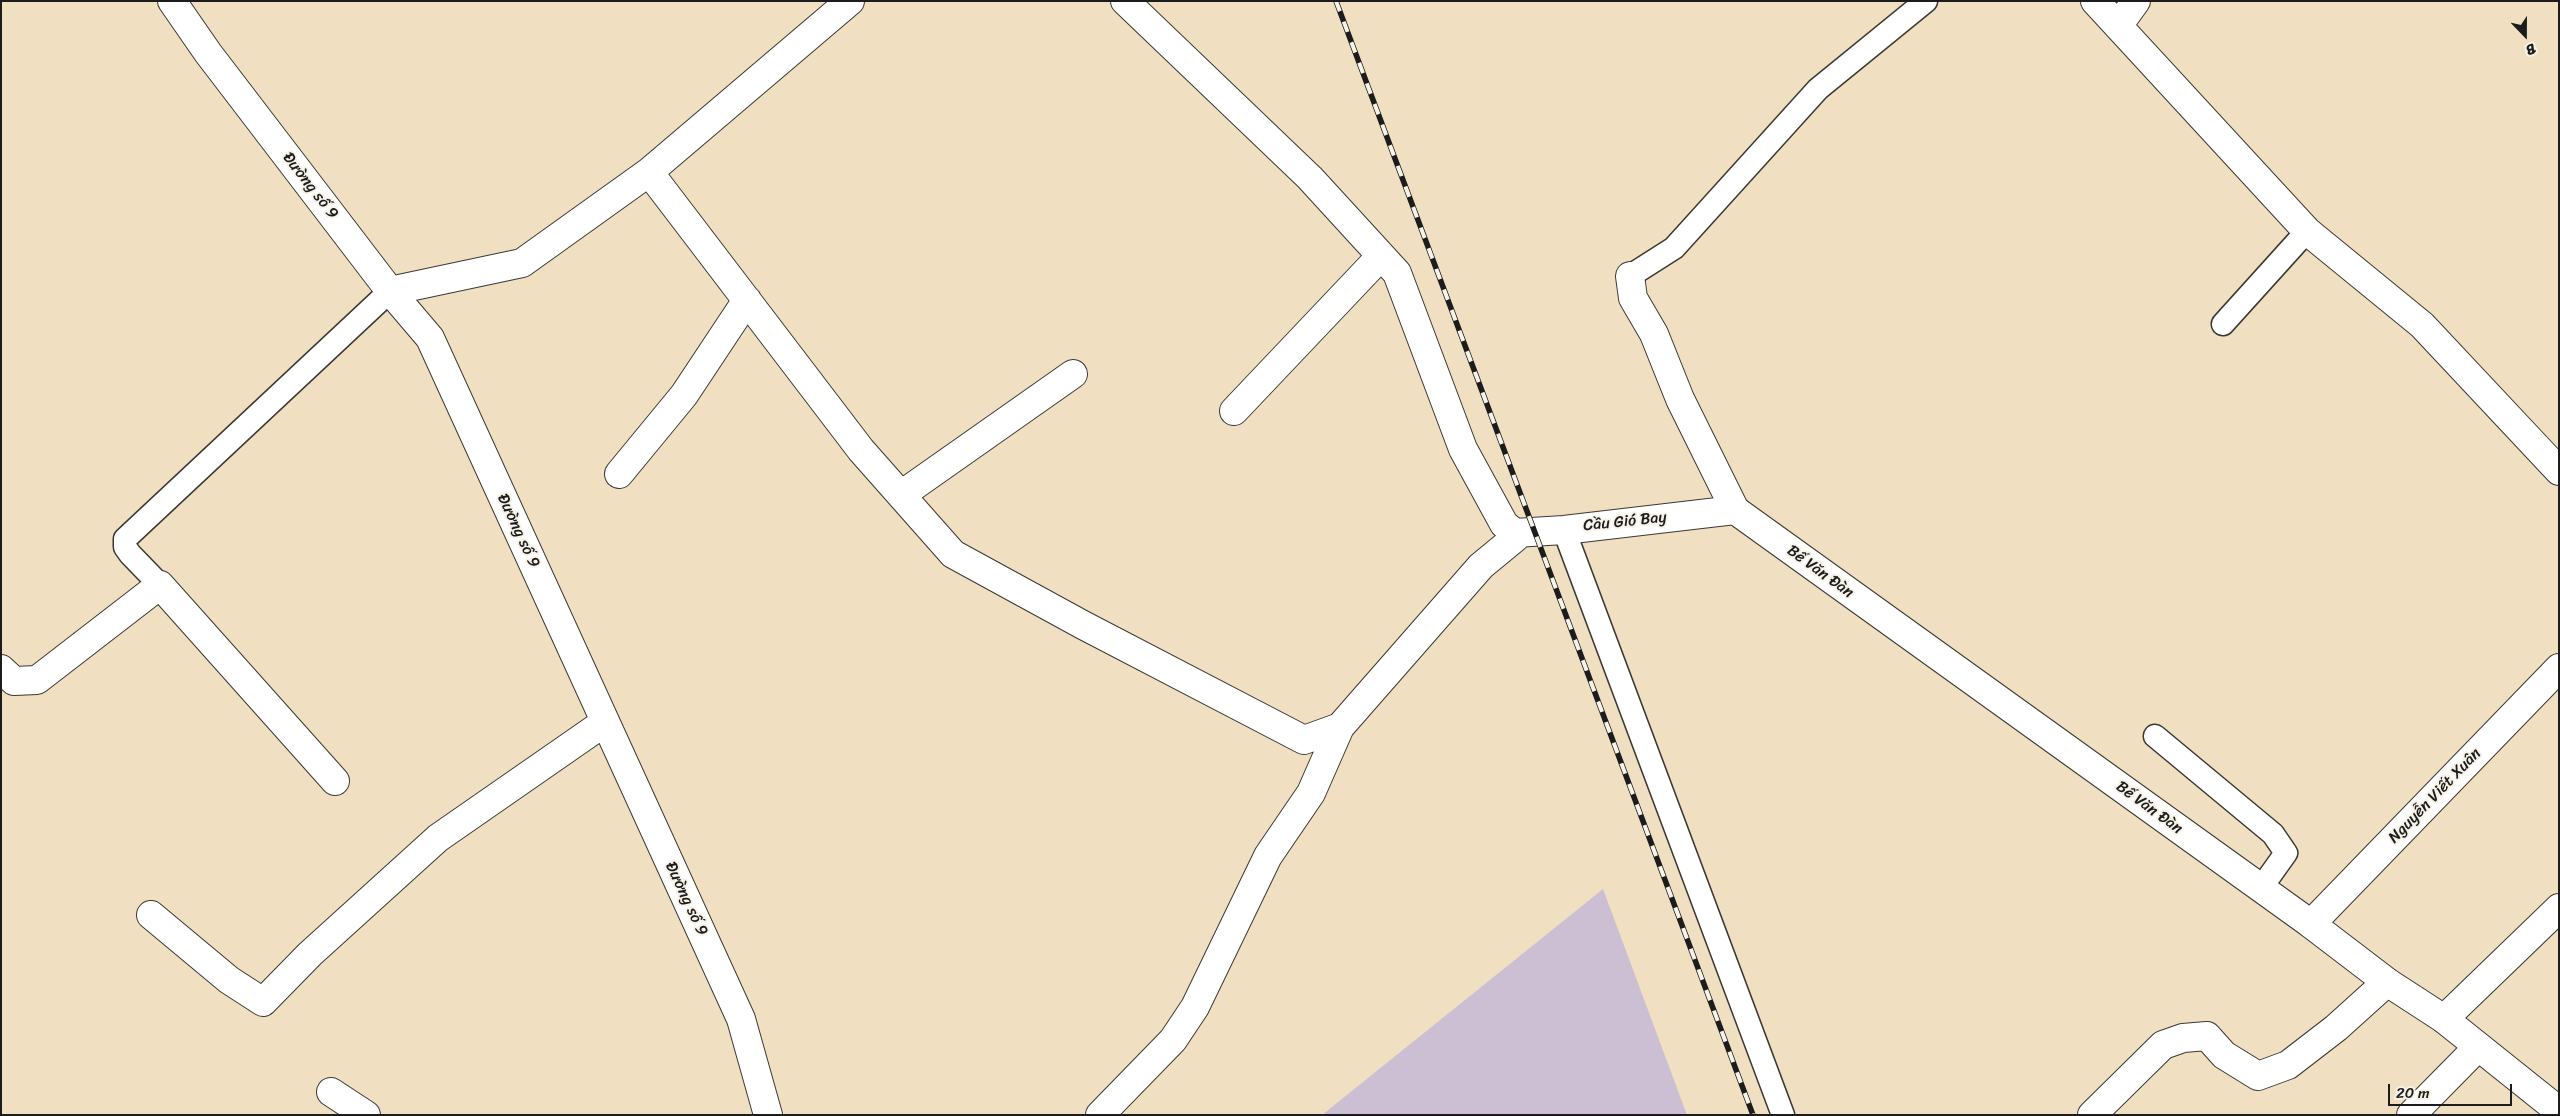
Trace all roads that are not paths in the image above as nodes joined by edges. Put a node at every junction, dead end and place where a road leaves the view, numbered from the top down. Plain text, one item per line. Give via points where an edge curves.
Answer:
1 (172, 1) edge
2 (850, 1) edge
3 (1125, 1) edge
4 (1926, 1) edge
5 (2095, 1) edge
6 (2136, 1) edge
7 (2118, 26) junction
8 (649, 172) junction
9 (2307, 231) junction
10 (1381, 256) junction
11 (1630, 276) joint
12 (390, 291) junction
13 (747, 300) junction
14 (2223, 324) dead end
15 (1073, 374) dead end
16 (1234, 412) dead end
17 (2559, 471) edge
18 (619, 474) dead end
19 (901, 495) junction
20 (1725, 511) junction
21 (1569, 529) junction
22 (1515, 533) junction
23 (160, 585) junction
24 (2559, 668) edge
25 (1, 669) edge
26 (605, 722) junction
27 (1340, 727) junction
28 (2155, 736) dead end
29 (335, 781) dead end
30 (2260, 888) junction
31 (2559, 908) edge
32 (152, 915) dead end
33 (2311, 924) junction
34 (2387, 982) junction
35 (2444, 1019) junction
36 (2478, 1047) junction
37 (331, 1092) dead end
38 (2559, 1111) edge
39 (366, 1115) edge
40 (768, 1115) edge
41 (1100, 1115) edge
42 (1783, 1115) edge
43 (2092, 1115) edge
44 (2411, 1115) edge

1 - 12 street, Đường số 9
2 - 8 street
3 - 10 street via 1310,178
4 - 11 lane via 1818,89 1674,248
5 - 7 street
6 - 7 street
7 - 9 street
8 - 12 street via 522,263
8 - 13 street
9 - 14 lane
9 - 17 street via 2422,326
10 - 16 street
10 - 22 street via 1396,273 1463,448 1504,524
11 - 20 street via 1633,298 1654,334
12 - 23 lane via 124,539 130,554
12 - 26 street, Đường số 9 via 430,338
13 - 18 street via 684,396
13 - 19 street via 861,450
15 - 19 street
19 - 27 street via 953,554 1084,625 1304,740
20 - 21 street, Cầu Gió Bay
20 - 30 street, Bế Văn Đàn
21 - 22 street, Cầu Gió Bay
21 - 42 lane
22 - 27 street via 1515,538 1481,566
23 - 25 street via 37,680 14,681
23 - 29 street
24 - 33 street, Nguyễn Viết Xuân
26 - 32 street via 438,838 310,954 263,1002 229,980
26 - 40 street, Đường số 9 via 741,1019
27 - 41 street via 1311,793 1268,856 1195,1007 1173,1040
28 - 30 lane via 2273,834 2286,853
30 - 33 street, Bế Văn Đàn
31 - 35 street
33 - 34 street, Bế Văn Đàn
34 - 35 street, Bế Văn Đàn
34 - 43 street via 2288,1065 2258,1076 2224,1055 2207,1036 2163,1044
35 - 36 street, Bế Văn Đàn
36 - 38 street, Bế Văn Đàn
36 - 44 street
37 - 39 street

